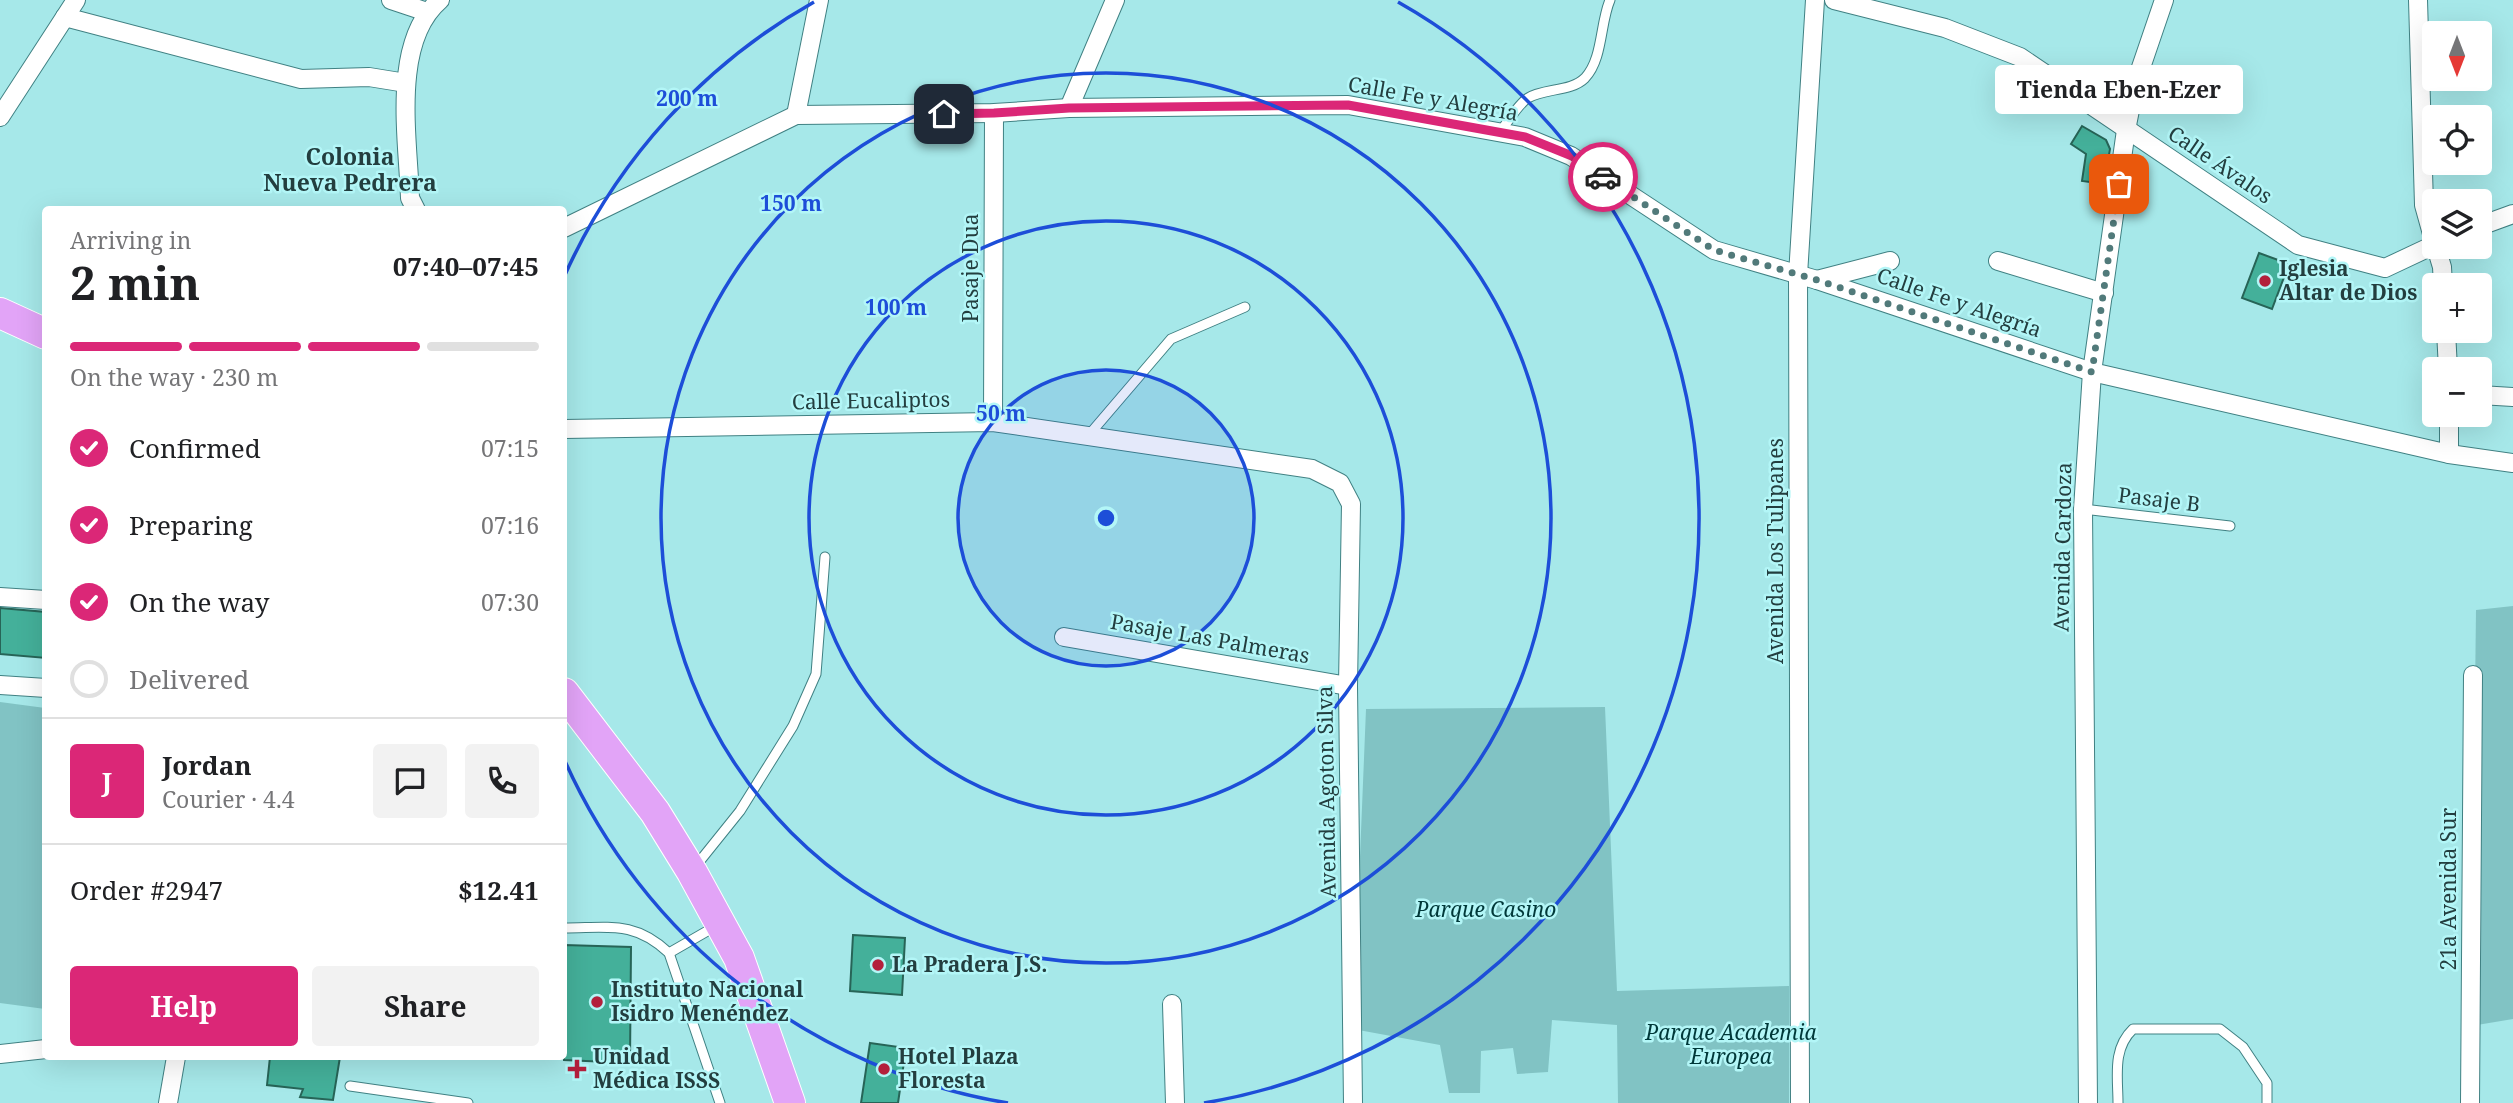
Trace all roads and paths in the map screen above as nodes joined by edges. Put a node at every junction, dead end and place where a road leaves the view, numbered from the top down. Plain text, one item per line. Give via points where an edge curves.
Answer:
1 (76, 0) edge
2 (391, 0) edge
3 (819, 0) edge
4 (1115, 0) edge
5 (1610, 0) edge
6 (1815, 0) edge
7 (1834, 0) edge
8 (2164, 0) edge
9 (2418, 0) edge
10 (1860, 3) edge
11 (434, 6) edge
12 (65, 17) junction
13 (406, 83) junction
14 (1069, 108) junction
15 (994, 113) junction
16 (796, 115) junction
17 (0, 117) edge
18 (2126, 130) junction
19 (1500, 132) junction
20 (2424, 189) edge
21 (414, 206) edge
22 (2513, 214) edge
23 (2492, 222) edge
24 (567, 227) edge
25 (2422, 250) edge
26 (1890, 261) dead end
27 (1998, 261) dead end
28 (1798, 275) junction
29 (1817, 280) junction
30 (2104, 293) junction
31 (1245, 307) dead end
32 (0, 313) edge
33 (42, 332) edge
34 (2092, 372) junction
35 (2492, 396) edge
36 (2513, 397) edge
37 (993, 422) junction
38 (2449, 427) edge
39 (567, 429) edge
40 (1088, 436) junction
41 (2449, 454) junction
42 (2513, 463) edge
43 (1340, 483) joint
44 (2083, 509) junction
45 (2230, 526) dead end
46 (825, 557) dead end
47 (0, 597) edge
48 (42, 600) edge
49 (1064, 637) dead end
50 (2473, 674) dead end
51 (0, 685) edge
52 (1348, 686) junction
53 (42, 688) edge
54 (567, 698) edge
55 (692, 872) junction
56 (720, 924) junction
57 (567, 928) edge
58 (668, 953) junction
59 (1172, 1004) dead end
60 (42, 1049) edge
61 (0, 1054) edge
62 (175, 1060) edge
63 (351, 1086) dead end
64 (168, 1103) edge
65 (468, 1103) edge
66 (720, 1103) edge
67 (790, 1103) edge
68 (1175, 1103) edge
69 (1353, 1103) edge
70 (1800, 1103) edge
71 (2088, 1103) edge
72 (2118, 1103) edge
73 (2267, 1103) edge
74 (2470, 1103) edge

1 - 12 street
2 - 11 street
3 - 16 street
4 - 14 street
5 - 19 lane via 1599,51 1585,78 1527,98
6 - 28 street, Avenida Los Tulipanes
7 - 10 street, Calle Ávalos
8 - 18 street, Avenida Cardoza via 2135,85
9 - 20 street
10 - 18 street, Calle Ávalos via 2020,57
11 - 13 street via 417,29
12 - 13 street via 301,79 369,77
12 - 17 street
13 - 21 street
14 - 15 street, Calle Fe y Alegría
14 - 19 street, Calle Fe y Alegría via 1348,105
15 - 16 street, Calle Fe y Alegría
15 - 37 street, Pasaje Dua
16 - 24 street, Calle Fe y Alegría
18 - 25 street, Calle Ávalos via 2298,245 2385,268
18 - 30 street, Avenida Cardoza
19 - 28 street, Calle Fe y Alegría via 1572,156 1714,250
22 - 23 street
26 - 29 street
27 - 30 street
28 - 29 street, Calle Fe y Alegría
28 - 70 street, Avenida Los Tulipanes
29 - 34 street, Calle Fe y Alegría
30 - 34 street, Avenida Cardoza
31 - 40 lane via 1171,339
32 - 33 highway
34 - 41 street, Calle Fe y Alegría
34 - 44 street, Avenida Cardoza
35 - 36 street
37 - 39 street, Calle Eucaliptos
37 - 40 street, Calle Eucaliptos
38 - 41 street
40 - 43 street, Calle Eucaliptos via 1312,469
41 - 42 street, Calle Fe y Alegría
43 - 52 street, Avenida Agoton Silva via 1351,505
44 - 45 lane, Pasaje B
44 - 71 street, Avenida Cardoza
46 - 55 lane via 816,674 793,726 740,811
47 - 48 street
49 - 52 street, Pasaje Las Palmeras
50 - 74 street, 21a Avenida Sur
51 - 53 street
52 - 69 street, Avenida Agoton Silva
54 - 55 highway via 655,812
55 - 56 highway
56 - 58 lane
56 - 67 highway via 739,958
57 - 58 lane via 632,929 654,939
58 - 66 lane
59 - 68 street
60 - 61 street
62 - 64 street
63 - 65 lane
72 - 73 lane via 2118,1051 2133,1029 2220,1029 2243,1047 2267,1083

